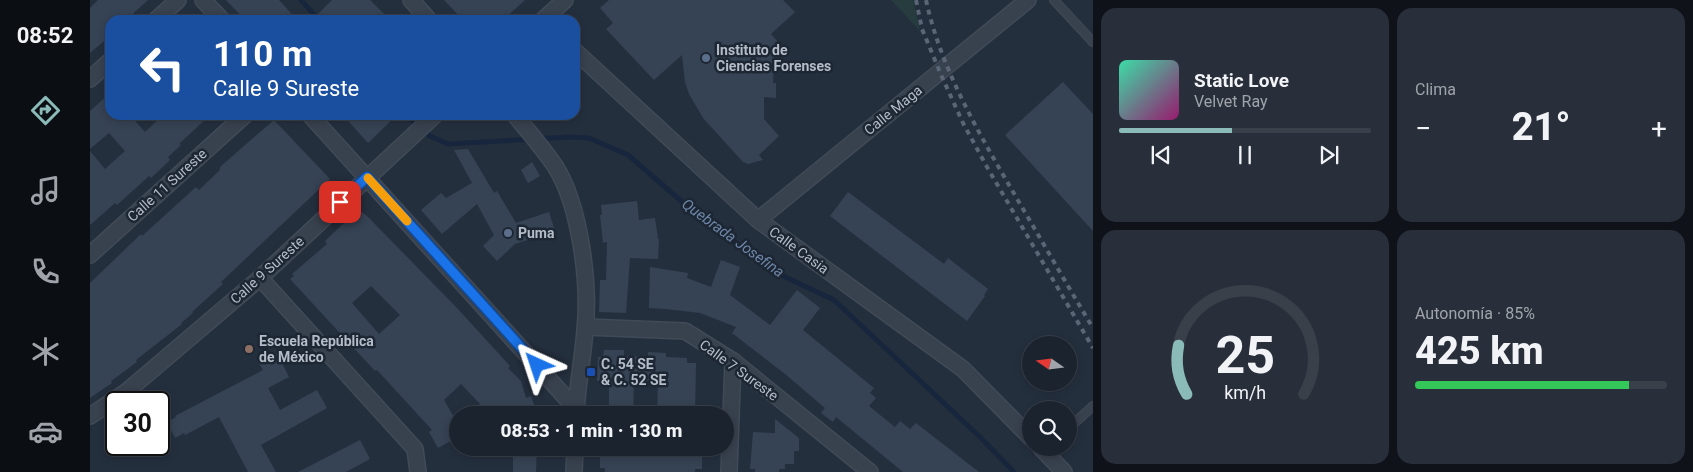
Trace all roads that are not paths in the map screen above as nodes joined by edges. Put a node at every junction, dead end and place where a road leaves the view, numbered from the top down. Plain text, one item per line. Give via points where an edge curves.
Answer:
1 (178, 0) edge
2 (203, 0) edge
3 (411, 0) edge
4 (565, 0) edge
5 (1028, 0) edge
6 (1054, 0) edge
7 (162, 15) edge
8 (217, 15) edge
9 (424, 15) edge
10 (548, 15) edge
11 (1093, 42) edge
12 (580, 56) edge
13 (105, 66) edge
14 (90, 79) edge
15 (240, 120) edge
16 (315, 120) edge
17 (430, 120) edge
18 (519, 120) edge
19 (367, 177) junction
20 (758, 220) junction
21 (90, 256) edge
22 (260, 278) junction
23 (586, 327) junction
24 (732, 361) junction
25 (571, 406) edge
26 (577, 406) edge
27 (1093, 406) edge
28 (90, 416) edge
29 (1077, 421) edge
30 (1022, 429) edge
31 (575, 456) edge
32 (1051, 456) edge
33 (418, 472) edge
34 (574, 472) edge
35 (729, 472) edge
36 (870, 472) edge
37 (1064, 472) edge

1 - 7 street
2 - 8 street
3 - 9 street
4 - 10 street
5 - 20 street, Calle Maga
6 - 11 lane
12 - 20 street, Calle Casia
13 - 14 street
15 - 21 street, Calle 11 Sureste
16 - 19 street
17 - 19 street, Calle 9 Sureste
18 - 23 street via 556,167 575,216 583,258
19 - 22 street, Calle 9 Sureste
19 - 25 street
20 - 30 street, Calle Casia via 963,369
22 - 28 street, Calle 9 Sureste via 126,392
22 - 33 street via 414,449
23 - 24 street, Calle 7 Sureste via 686,331
23 - 26 street
24 - 35 street
24 - 36 street, Calle 7 Sureste
27 - 29 lane
31 - 34 street
32 - 37 street

